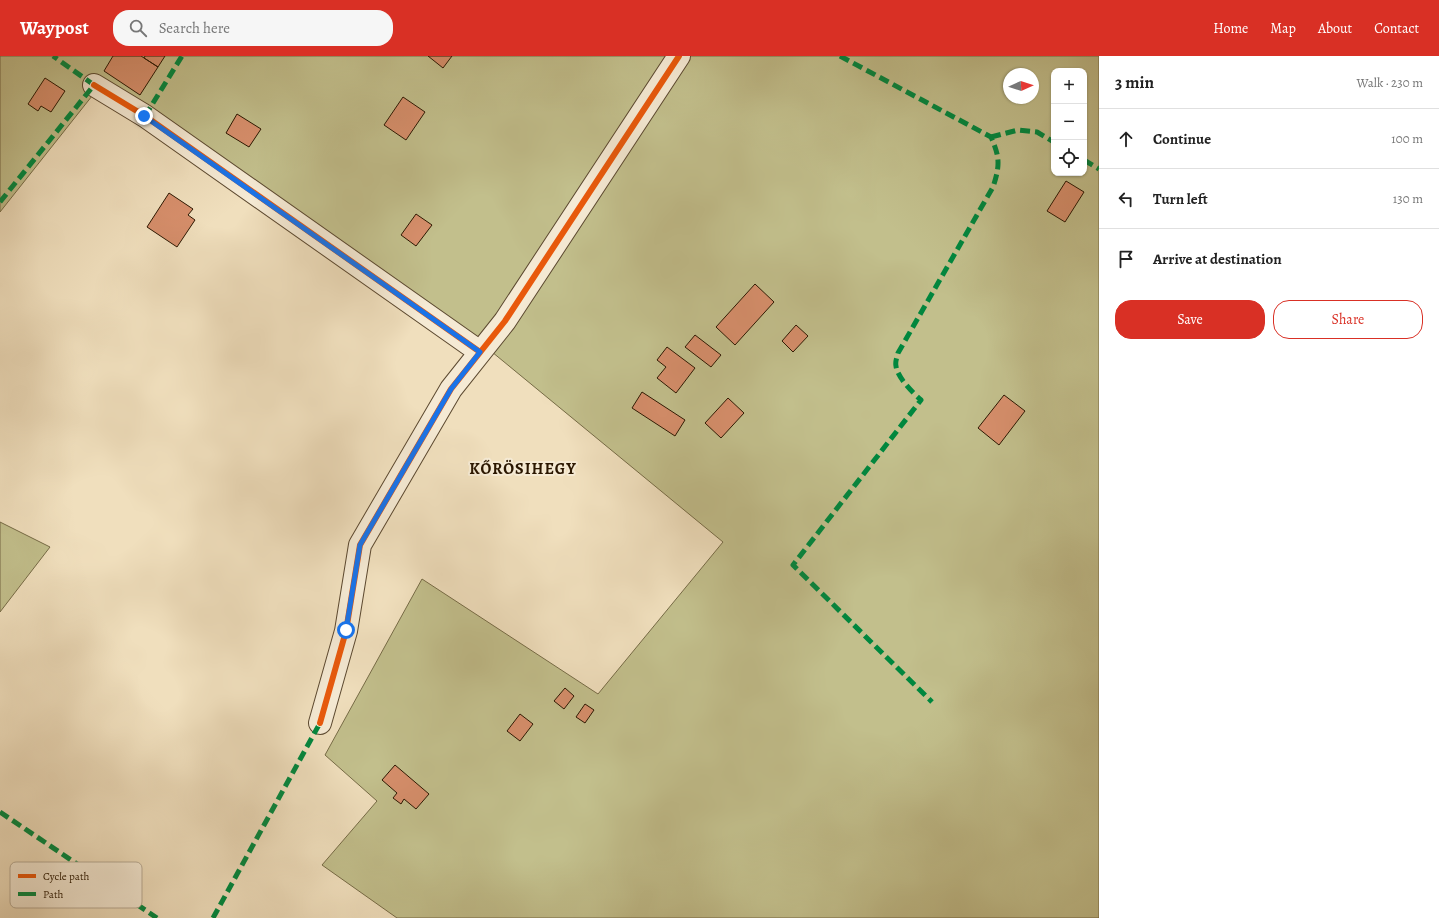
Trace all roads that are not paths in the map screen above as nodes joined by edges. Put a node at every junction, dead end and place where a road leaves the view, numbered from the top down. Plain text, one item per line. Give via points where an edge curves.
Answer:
1 (679, 56) edge
2 (94, 85) dead end
3 (480, 352) junction
4 (320, 723) dead end

1 - 3 street via 505,321
2 - 3 street via 144,116
3 - 4 street via 451,389 360,545 346,630

